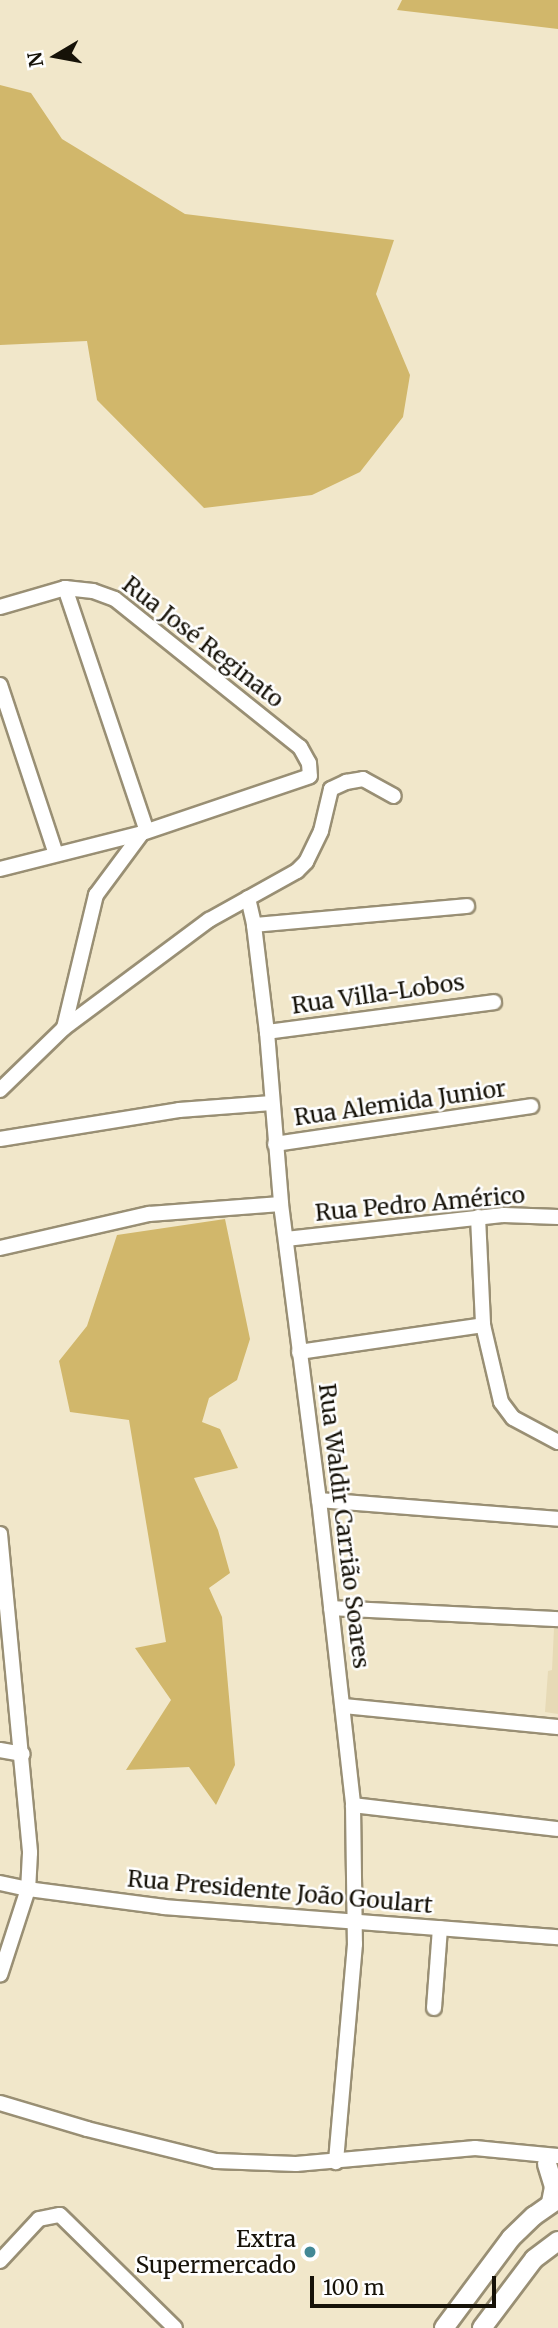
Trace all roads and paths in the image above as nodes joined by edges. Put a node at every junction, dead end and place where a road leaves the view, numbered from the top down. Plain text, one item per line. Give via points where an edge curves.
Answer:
1 (65, 588) junction
2 (0, 607) edge
3 (0, 685) edge
4 (310, 776) junction
5 (331, 789) junction
6 (394, 796) dead end
7 (145, 832) junction
8 (56, 854) junction
9 (0, 869) edge
10 (248, 898) junction
11 (467, 906) dead end
12 (254, 925) junction
13 (494, 1002) dead end
14 (64, 1028) junction
15 (267, 1032) junction
16 (0, 1090) edge
17 (272, 1103) junction
18 (531, 1106) dead end
19 (0, 1139) edge
20 (275, 1144) junction
21 (281, 1204) junction
22 (478, 1217) junction
23 (558, 1217) edge
24 (286, 1240) junction
25 (0, 1248) edge
26 (483, 1325) junction
27 (299, 1352) junction
28 (558, 1442) edge
29 (319, 1500) junction
30 (558, 1519) edge
31 (0, 1534) edge
32 (331, 1608) junction
33 (558, 1619) edge
34 (6, 1653) edge
35 (343, 1706) junction
36 (558, 1727) edge
37 (0, 1749) edge
38 (23, 1754) junction
39 (353, 1805) junction
40 (558, 1829) edge
41 (0, 1882) edge
42 (27, 1889) junction
43 (355, 1921) junction
44 (440, 1928) junction
45 (558, 1937) edge
46 (0, 1975) edge
47 (435, 2008) dead end
48 (0, 2103) edge
49 (336, 2162) junction
50 (554, 2163) edge
51 (555, 2201) edge
52 (558, 2241) edge
53 (0, 2260) edge
54 (457, 2309) junction
55 (175, 2328) edge
56 (444, 2328) edge
57 (455, 2328) edge
58 (482, 2328) edge

1 - 2 street, Rua José Reginato
1 - 4 street, Rua José Reginato via 93,590 115,599 300,747
1 - 7 street
3 - 8 street
4 - 5 street
4 - 7 street
5 - 6 street via 363,779
5 - 10 street via 321,831 306,862
7 - 8 street
7 - 14 street via 96,895
8 - 9 street
10 - 12 street, Rua Waldir Carrião Soares
10 - 14 street via 209,920
11 - 12 street
12 - 15 street, Rua Waldir Carrião Soares
13 - 15 street, Rua Villa-Lobos
14 - 16 street
15 - 17 street, Rua Waldir Carrião Soares
17 - 19 street via 179,1110
17 - 20 street, Rua Waldir Carrião Soares
18 - 20 street, Rua Alemida Junior
20 - 21 street, Rua Waldir Carrião Soares
21 - 24 street, Rua Waldir Carrião Soares
21 - 25 street via 149,1214
22 - 23 street, Rua Pedro Américo
22 - 24 street, Rua Pedro Américo
22 - 26 street
24 - 27 street, Rua Waldir Carrião Soares
26 - 27 street
26 - 28 street via 503,1408 513,1419
27 - 29 street, Rua Waldir Carrião Soares
29 - 30 street
29 - 32 street, Rua Waldir Carrião Soares
31 - 34 street
32 - 33 street
32 - 35 street, Rua Waldir Carrião Soares
34 - 38 street
35 - 36 street
35 - 39 street, Rua Waldir Carrião Soares
37 - 38 street
38 - 42 street via 30,1853
39 - 40 street
39 - 43 street, Rua Waldir Carrião Soares
41 - 42 street, Rua Presidente João Goulart
42 - 43 street, Rua Presidente João Goulart via 164,1907
42 - 46 street
43 - 44 street, Rua Presidente João Goulart
43 - 49 street, Rua Waldir Carrião Soares
44 - 45 street, Rua Presidente João Goulart
44 - 47 street
48 - 49 street via 216,2161
49 - 50 street via 475,2148 529,2151
50 - 51 main road
51 - 54 main road via 510,2238
52 - 58 main road via 534,2259
53 - 55 street via 39,2219 60,2215
54 - 56 main road
54 - 57 main road

